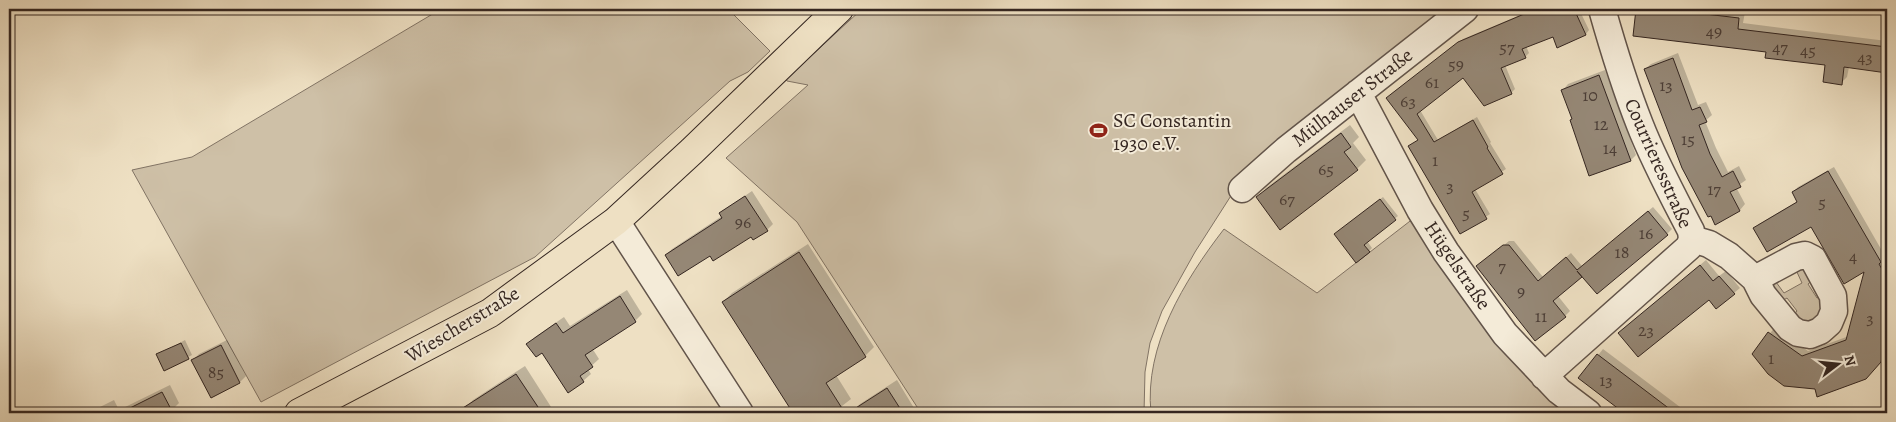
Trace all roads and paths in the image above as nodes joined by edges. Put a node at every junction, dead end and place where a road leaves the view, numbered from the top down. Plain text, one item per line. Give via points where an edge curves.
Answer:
1 (839, 9) edge
2 (1465, 9) edge
3 (1602, 9) edge
4 (1358, 93) junction
5 (1242, 189) dead end
6 (616, 222) junction
7 (1692, 239) junction
8 (1755, 279) dead end
9 (1544, 376) junction
10 (300, 413) edge
11 (740, 413) edge
12 (1588, 413) edge

1 - 6 main road, Wiescherstraße
2 - 4 street, Mülhauser Straße
3 - 7 street, Courrieresstraße via 1640,126
4 - 5 street, Mülhauser Straße
4 - 9 street, Hügelstraße via 1446,252 1506,334
6 - 10 main road, Wiescherstraße via 490,313
6 - 11 street
7 - 8 street via 1709,244 1729,256
7 - 9 street, Courrieresstraße via 1689,247
9 - 12 street, Hügelstraße

